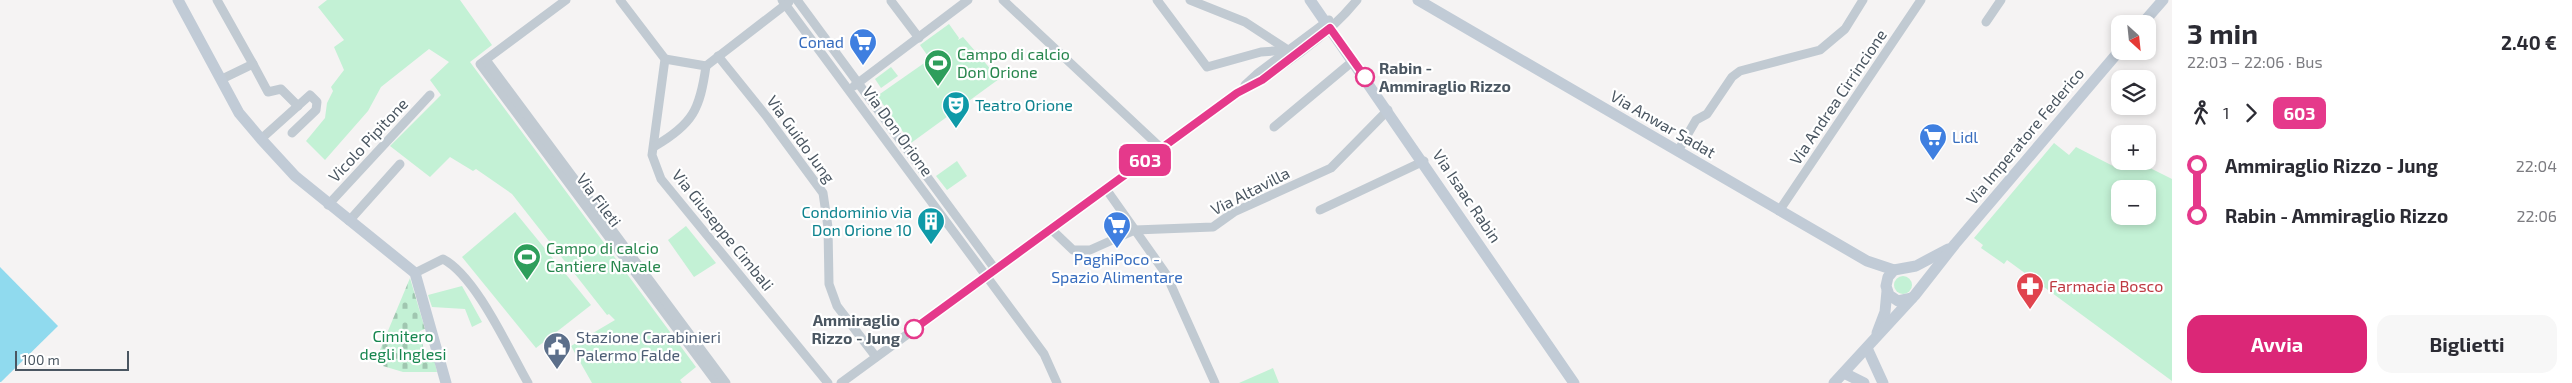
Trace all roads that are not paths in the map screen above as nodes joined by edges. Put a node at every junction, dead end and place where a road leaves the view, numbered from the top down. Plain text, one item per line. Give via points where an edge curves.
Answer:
1 (217, 0) edge
2 (566, 0) edge
3 (620, 0) edge
4 (797, 0) edge
5 (968, 0) edge
6 (1003, 0) edge
7 (1157, 0) edge
8 (1190, 0) edge
9 (1310, 0) edge
10 (1357, 0) edge
11 (1418, 0) edge
12 (1863, 0) edge
13 (2001, 0) edge
14 (2162, 0) edge
15 (891, 1) dead end
16 (1917, 1) edge
17 (182, 2) edge
18 (786, 2) edge
19 (2150, 15) edge
20 (1986, 22) dead end
21 (1328, 25) junction
22 (919, 38) junction
23 (1288, 50) junction
24 (718, 56) junction
25 (665, 59) junction
26 (486, 60) junction
27 (2111, 60) edge
28 (1353, 61) junction
29 (253, 64) junction
30 (706, 66) junction
31 (222, 79) junction
32 (858, 83) junction
33 (849, 90) junction
34 (1237, 93) junction
35 (430, 95) dead end
36 (298, 106) junction
37 (1388, 110) junction
38 (1274, 127) dead end
39 (292, 133) dead end
40 (262, 139) junction
41 (655, 146) junction
42 (1161, 148) junction
43 (1678, 151) junction
44 (1424, 162) junction
45 (400, 164) dead end
46 (1106, 189) junction
47 (328, 205) junction
48 (1320, 210) dead end
49 (1779, 210) junction
50 (350, 221) junction
51 (1051, 229) junction
52 (1135, 230) junction
53 (1955, 244) junction
54 (995, 269) junction
55 (1907, 269) junction
56 (1894, 270) junction
57 (415, 273) junction
58 (986, 276) junction
59 (1887, 291) junction
60 (1915, 295) junction
61 (1870, 343) junction
62 (876, 357) junction
63 (1844, 374) junction
64 (844, 382) edge
65 (446, 383) edge
66 (528, 383) edge
67 (717, 383) edge
68 (726, 383) edge
69 (828, 383) edge
70 (1057, 383) edge
71 (1215, 383) edge
72 (1574, 383) edge
73 (1834, 383) edge
74 (1864, 383) edge
75 (1883, 383) edge

1 - 29 street
2 - 26 street
3 - 25 street
4 - 32 street, Via Don Orione
5 - 22 street
6 - 42 street
7 - 23 street via 1207,67 1261,52
8 - 23 street via 1245,22
9 - 21 street, Via Isaac Rabin
10 - 21 street
11 - 43 street, Via Anwar Sadat
12 - 43 street via 1845,29 1820,50 1740,71 1732,77 1707,114 1696,120
13 - 20 street
14 - 19 street
15 - 22 street
16 - 49 street, Via Andrea Cirrincione
17 - 31 street
18 - 24 street
18 - 33 street, Via Don Orione
21 - 23 street
21 - 28 street, Via Isaac Rabin
21 - 34 street via 1262,80
22 - 32 street
23 - 34 street
24 - 30 street
24 - 62 street, Via Guido Jung via 823,193 828,227 828,284 837,306
25 - 30 street
25 - 41 street, Via Giuseppe Cimbali
26 - 67 street, Via Fileti via 480,64
26 - 68 street, Via Fileti
27 - 53 street, Via Imperatore Federico
28 - 37 street, Via Isaac Rabin
28 - 38 street
29 - 31 street
29 - 36 street via 268,92 281,89
30 - 41 street via 702,94 690,121
31 - 40 street via 240,112
32 - 33 street
32 - 54 street, Via Don Orione
33 - 58 street, Via Don Orione
34 - 42 street
35 - 47 street, Vicolo Pipitone
36 - 39 street via 310,95 318,102 316,110
36 - 40 street
37 - 44 street, Via Isaac Rabin
37 - 52 street, Via Altavilla via 1331,168 1234,212 1213,227
40 - 47 street via 295,176
41 - 69 street, Via Giuseppe Cimbali via 652,155 661,179
42 - 46 street
43 - 49 street, Via Anwar Sadat
44 - 48 street
44 - 72 street, Via Isaac Rabin
45 - 50 street
46 - 51 street
46 - 52 street
47 - 50 street
49 - 56 street, Via Anwar Sadat via 1867,261
50 - 57 street
51 - 52 street, Via Altavilla via 1073,250 1090,250
51 - 54 street
52 - 71 street via 1170,283
53 - 55 street via 1936,257
53 - 60 street
54 - 58 street
55 - 56 street
55 - 60 street via 1917,278
56 - 59 street via 1886,282
57 - 65 street
57 - 66 street via 443,259 456,266 472,286
58 - 62 street
58 - 70 street, Via Don Orione via 1044,354
59 - 60 street via 1898,301
59 - 61 street via 1885,312
60 - 61 street
61 - 63 street
61 - 75 street
62 - 64 street
63 - 73 street
63 - 74 street

